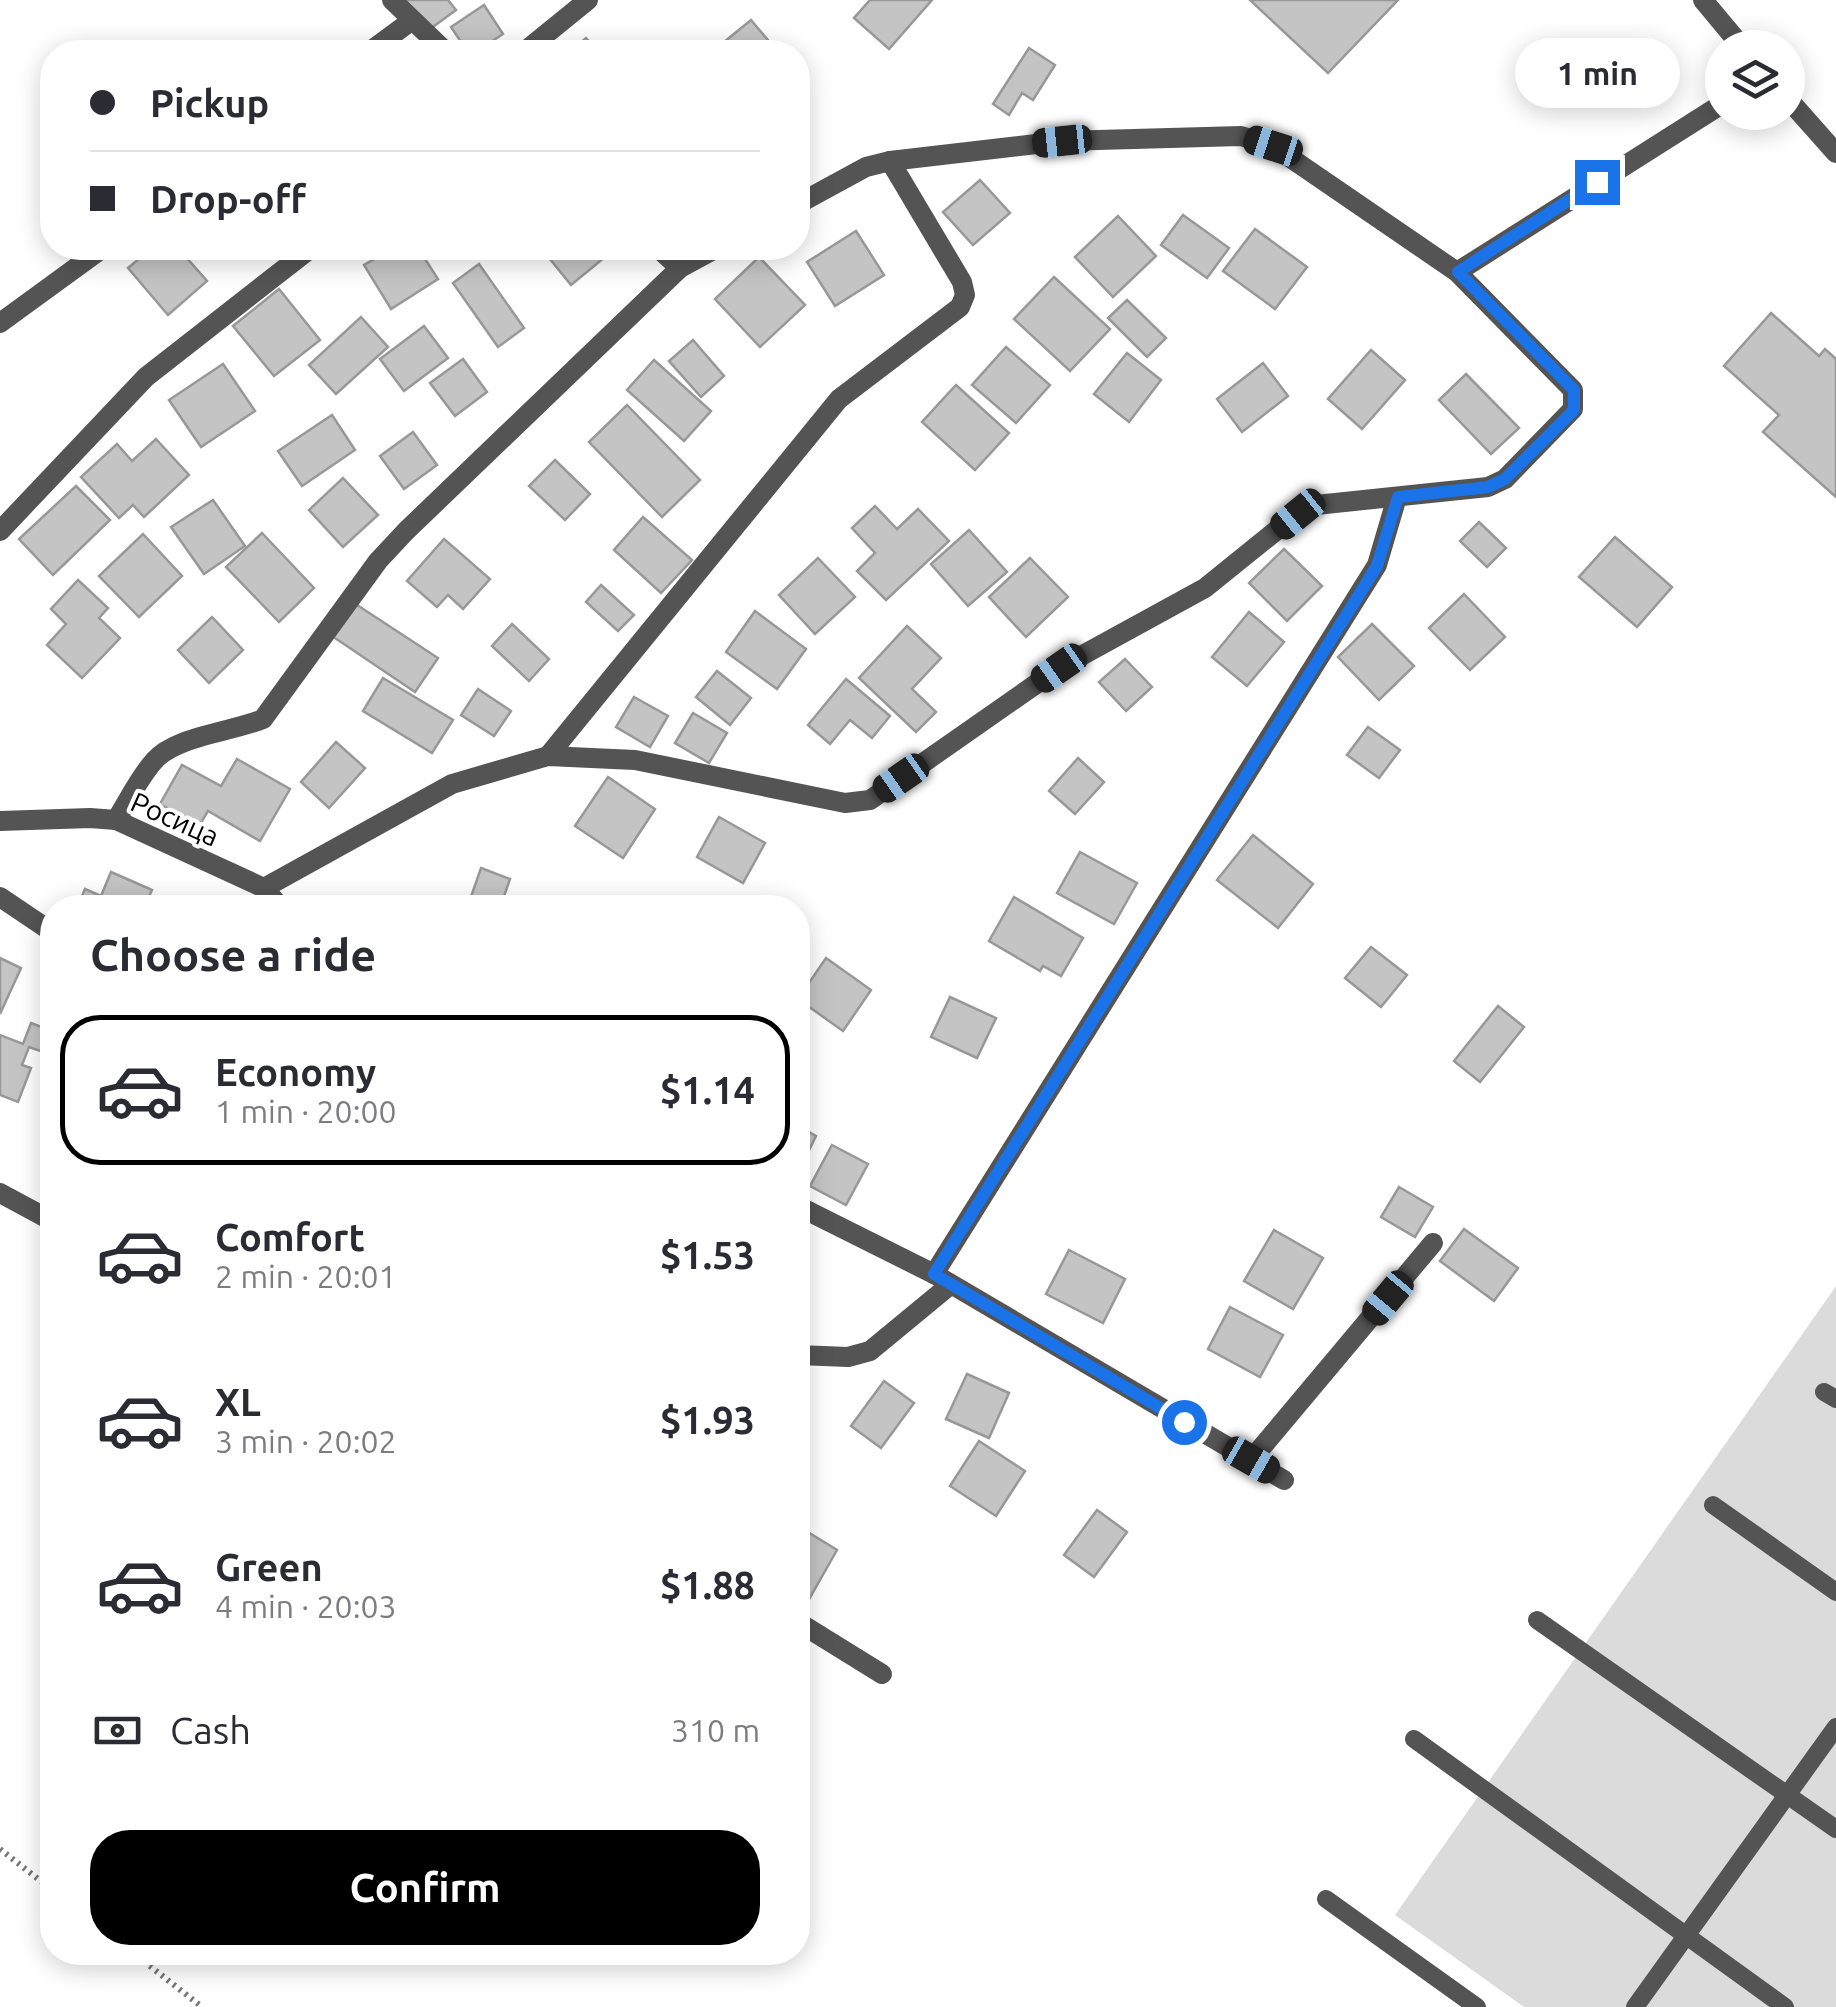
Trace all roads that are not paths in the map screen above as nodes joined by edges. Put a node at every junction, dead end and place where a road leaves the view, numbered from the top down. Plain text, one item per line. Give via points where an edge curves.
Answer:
1 (392, 0) edge
2 (588, 0) edge
3 (1703, 0) edge
4 (411, 21) junction
5 (1727, 30) edge
6 (385, 40) edge
7 (432, 40) edge
8 (539, 40) edge
9 (1705, 115) edge
10 (1805, 118) edge
11 (1836, 153) edge
12 (890, 161) junction
13 (810, 197) edge
14 (87, 260) edge
15 (296, 260) edge
16 (671, 260) edge
17 (695, 260) edge
18 (680, 268) junction
19 (1458, 272) junction
20 (0, 324) edge
21 (1398, 497) junction
22 (0, 531) edge
23 (548, 756) junction
24 (116, 820) junction
25 (0, 821) edge
26 (264, 888) junction
27 (270, 895) edge
28 (0, 897) edge
29 (40, 924) edge
30 (0, 1193) edge
31 (810, 1212) edge
32 (40, 1215) edge
33 (1433, 1244) dead end
34 (942, 1280) junction
35 (810, 1355) edge
36 (1251, 1460) junction
37 (1284, 1480) dead end
38 (1714, 1505) dead end
39 (1836, 1592) edge
40 (1538, 1620) dead end
41 (810, 1629) edge
42 (882, 1674) dead end
43 (1836, 1727) edge
44 (1414, 1739) dead end
45 (1787, 1795) junction
46 (1836, 1829) edge
47 (1326, 1899) dead end
48 (1686, 1936) junction
49 (1477, 2007) edge
50 (1635, 2007) edge
51 (1786, 2007) edge

1 - 4 street
2 - 8 street
3 - 5 street
4 - 6 street
4 - 7 street
9 - 19 street
10 - 11 street
12 - 13 street via 866,166
12 - 19 street via 1062,141 1241,136 1273,146
12 - 23 street via 962,282 960,307 839,399
14 - 20 street
15 - 22 street via 146,377
16 - 18 street
17 - 18 street
18 - 24 street via 378,561 263,719 170,747 154,760
19 - 21 street via 1574,390 1574,410 1505,479 1488,487
21 - 23 street via 1316,505 1298,514 1205,588 1059,668 870,800 846,803 635,760
21 - 34 street via 1377,566
23 - 26 street via 452,784
24 - 25 street, Росица
24 - 26 street, Росица
26 - 27 street
28 - 29 street
30 - 32 street
31 - 34 street
33 - 36 street
34 - 35 street via 870,1351
34 - 36 street
36 - 37 street
38 - 39 lane
40 - 45 lane
41 - 42 street
43 - 45 lane
44 - 48 lane
45 - 46 lane
45 - 48 lane
47 - 49 lane
48 - 50 lane
48 - 51 lane

